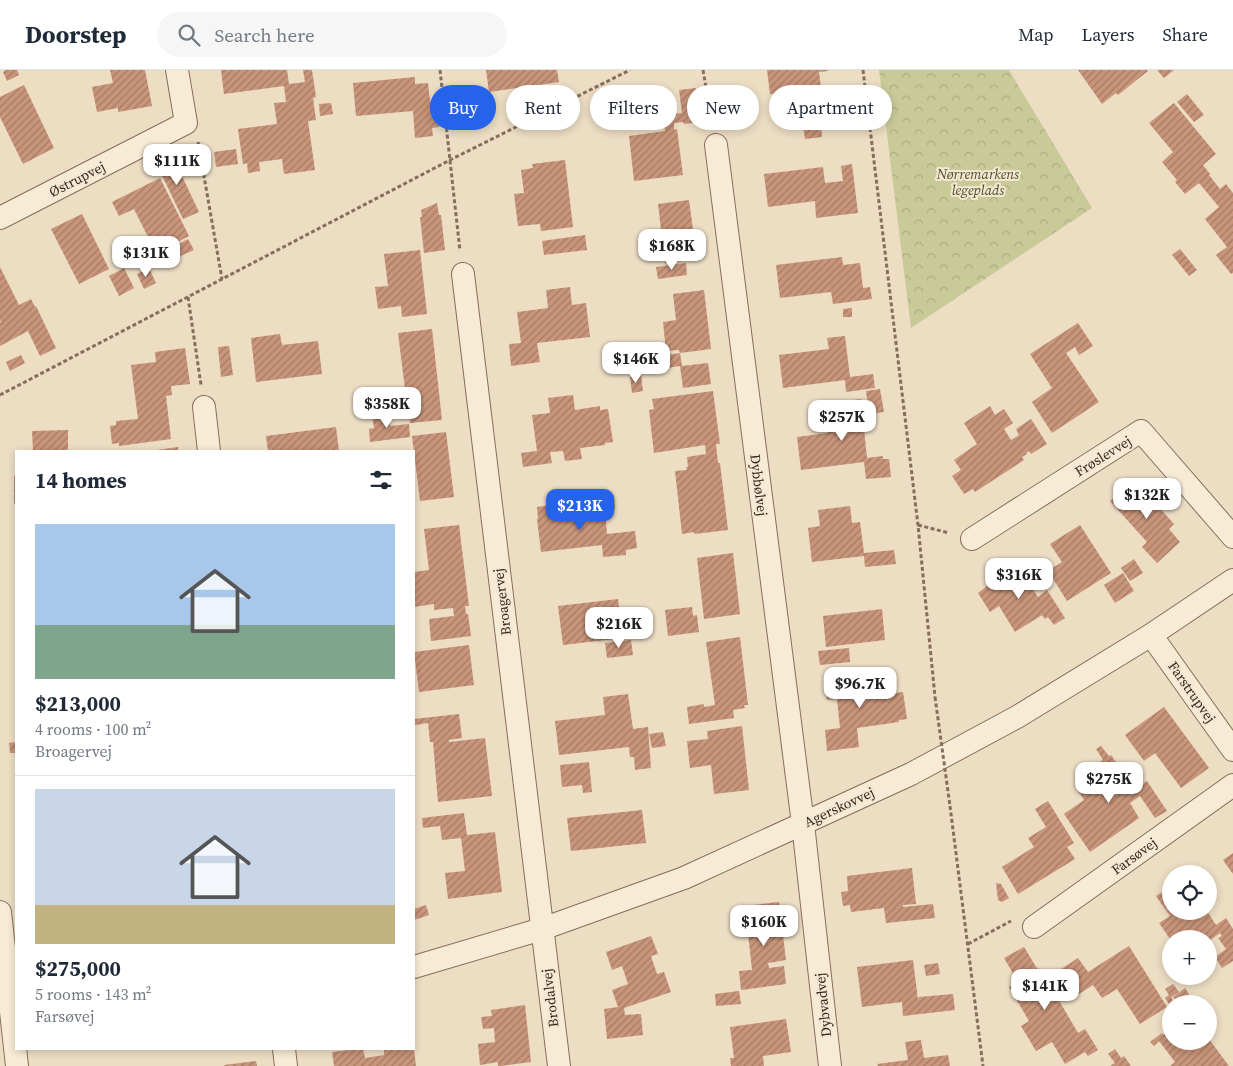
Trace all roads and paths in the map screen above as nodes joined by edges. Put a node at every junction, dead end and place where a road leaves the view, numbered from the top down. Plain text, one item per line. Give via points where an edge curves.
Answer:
1 (177, 70) edge
2 (440, 70) edge
3 (630, 70) edge
4 (703, 70) edge
5 (863, 70) edge
6 (186, 123) junction
7 (716, 145) joint
8 (450, 160) junction
9 (0, 218) edge
10 (463, 274) joint
11 (222, 279) junction
12 (188, 296) junction
13 (0, 395) edge
14 (204, 408) joint
15 (209, 450) edge
16 (918, 525) junction
17 (1233, 537) edge
18 (972, 539) joint
19 (1233, 580) edge
20 (1151, 635) junction
21 (1233, 750) edge
22 (1233, 785) edge
23 (803, 824) junction
24 (0, 912) edge
25 (1034, 927) joint
26 (542, 929) junction
27 (967, 944) junction
28 (415, 967) edge
29 (10, 1044) edge
30 (284, 1050) edge
31 (17, 1066) edge
32 (286, 1066) edge
33 (559, 1066) edge
34 (830, 1066) edge
35 (983, 1066) edge

1 - 6 street
2 - 8 path
3 - 8 path
4 - 7 path
5 - 16 path
6 - 9 street, Østrupvej
6 - 11 path via 198,142
7 - 23 street, Dybbølvej
8 - 10 path
8 - 11 path
10 - 26 street, Broagervej
11 - 12 path
12 - 13 path
12 - 14 path
14 - 15 street
16 - 18 path
16 - 27 path, bridge via 935,697
17 - 18 street, Frøslevvej via 1141,431
19 - 20 street, Agerskovvej
20 - 21 street, Farstrupvej
20 - 23 street, Agerskovvej via 1018,717 911,774
22 - 25 street, Farsøvej
23 - 26 street, Agerskovvej via 684,878
23 - 34 street, Dybvadvej
24 - 29 street
25 - 27 path via 1015,919
26 - 28 street, Agerskovvej
26 - 33 street, Brodalvej
27 - 35 path
29 - 31 street
30 - 32 street

